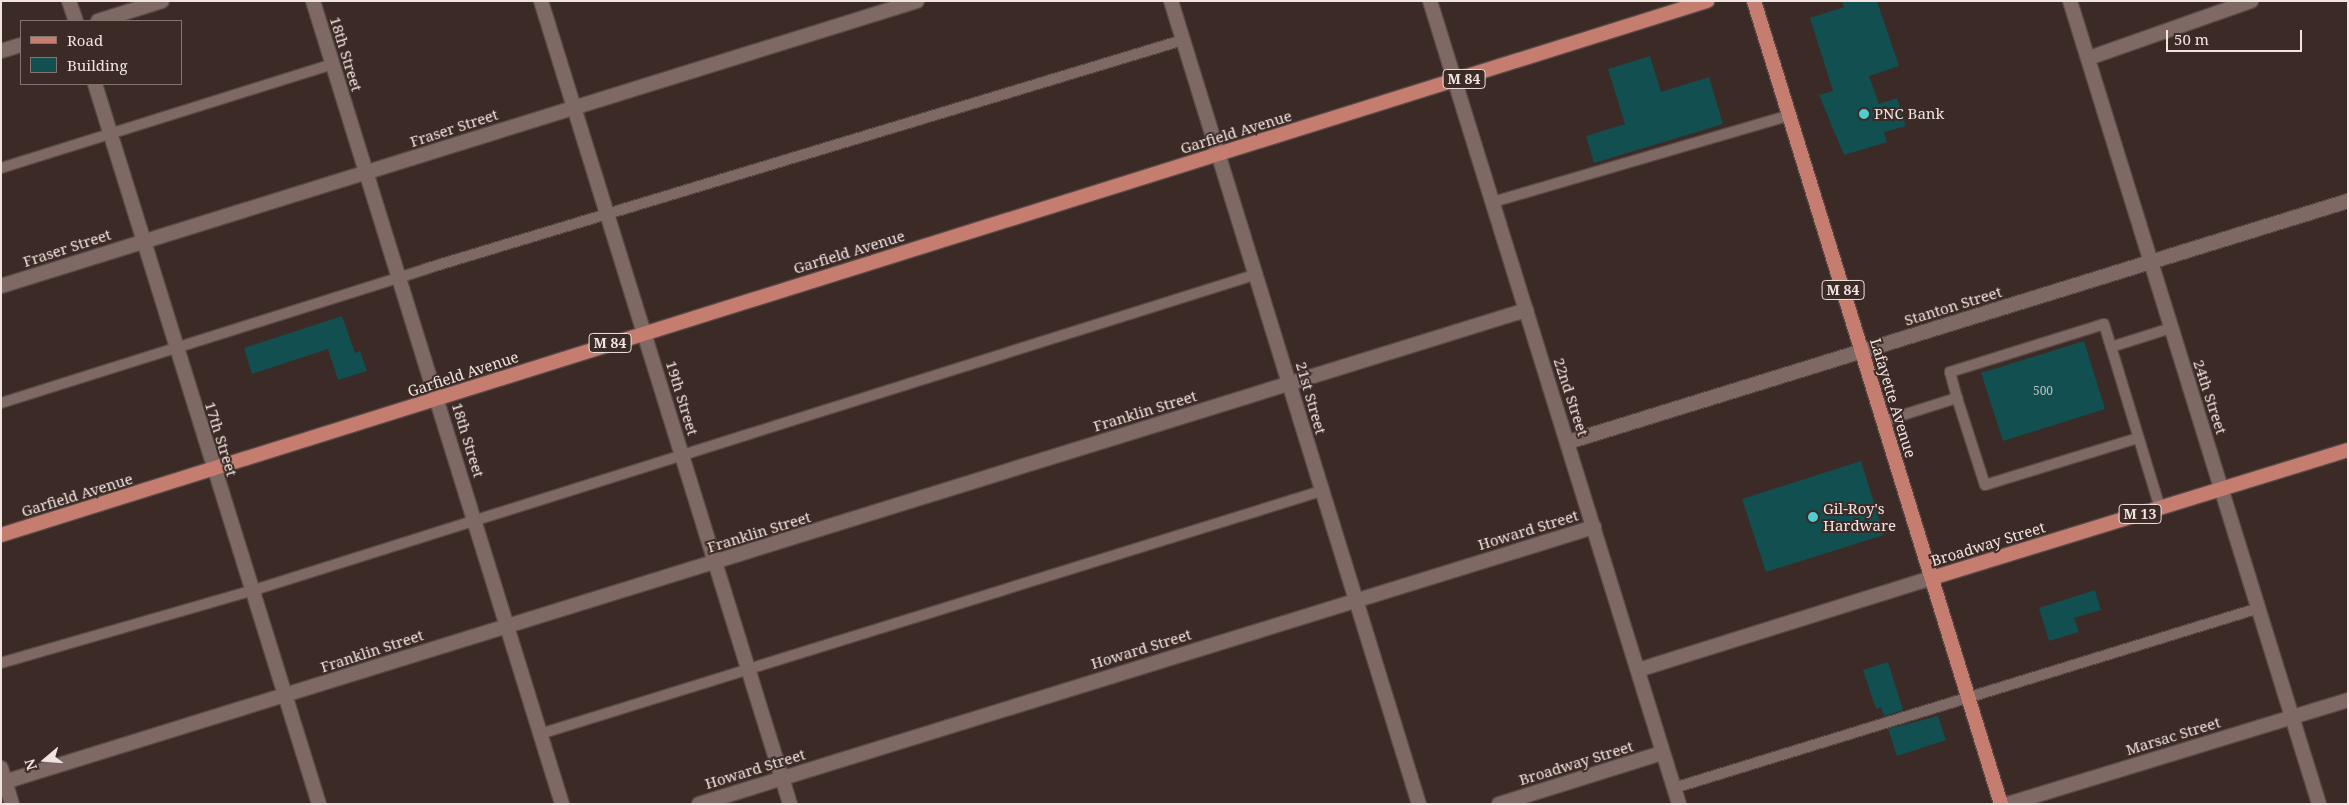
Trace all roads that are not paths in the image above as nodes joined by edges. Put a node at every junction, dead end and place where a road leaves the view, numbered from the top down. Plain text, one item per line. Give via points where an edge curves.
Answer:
1 (69, 1) edge
2 (162, 1) edge
3 (313, 1) edge
4 (541, 1) edge
5 (917, 1) edge
6 (1171, 1) edge
7 (1430, 1) edge
8 (1707, 1) edge
9 (1754, 1) edge
10 (2070, 1) edge
11 (2251, 1) edge
12 (76, 20) edge
13 (101, 20) edge
14 (1183, 40) junction
15 (20, 45) edge
16 (1, 51) edge
17 (2089, 58) junction
18 (332, 64) junction
19 (1455, 82) junction
20 (95, 85) edge
21 (574, 108) junction
22 (1790, 115) junction
23 (110, 134) junction
24 (1220, 154) junction
25 (1, 168) edge
26 (366, 173) junction
27 (2348, 200) edge
28 (1493, 202) junction
29 (607, 213) junction
30 (143, 241) junction
31 (2151, 262) junction
32 (1257, 274) junction
33 (400, 278) junction
34 (1, 286) edge
35 (1526, 310) junction
36 (2171, 328) junction
37 (644, 333) junction
38 (2110, 347) junction
39 (177, 349) junction
40 (1861, 352) junction
41 (1290, 383) junction
42 (1958, 398) junction
43 (438, 399) junction
44 (1, 403) edge
45 (1884, 421) junction
46 (2138, 438) junction
47 (1568, 442) junction
48 (2348, 450) edge
49 (682, 454) junction
50 (213, 470) junction
51 (2222, 489) junction
52 (1321, 491) junction
53 (2160, 508) junction
54 (475, 518) junction
55 (1594, 527) junction
56 (1, 535) edge
57 (714, 563) junction
58 (1932, 578) junction
59 (251, 591) junction
60 (1353, 600) junction
61 (2259, 608) junction
62 (507, 626) junction
63 (1, 662) edge
64 (748, 670) junction
65 (1638, 670) junction
66 (285, 696) junction
67 (1968, 696) junction
68 (2348, 700) edge
69 (2292, 717) junction
70 (540, 734) junction
71 (1662, 753) junction
72 (3, 778) edge
73 (782, 778) junction
74 (1674, 788) junction
75 (12, 804) edge
76 (319, 804) edge
77 (562, 804) edge
78 (699, 804) edge
79 (790, 804) edge
80 (1419, 804) edge
81 (1499, 804) edge
82 (1679, 804) edge
83 (2001, 804) edge
84 (2008, 804) edge
85 (2319, 804) edge

1 - 12 street
2 - 13 street
3 - 18 street, 18th Street
4 - 21 street, 19th Street
5 - 21 street, Fraser Street
6 - 14 street, 21st Street
7 - 19 street, 22nd Street
8 - 19 main road, Garfield Avenue / M 84
9 - 22 main road, Lafayette Avenue / M 84
10 - 17 street, 24th Street
11 - 17 street
14 - 24 street, 21st Street
14 - 29 lane
15 - 16 street
17 - 31 street, 24th Street
18 - 23 lane
18 - 26 street, 18th Street
19 - 24 main road, Garfield Avenue / M 84
19 - 28 street, 22nd Street
20 - 23 street, 17th Street
21 - 26 street, Fraser Street
21 - 29 street, 19th Street
22 - 28 lane
22 - 40 main road, Lafayette Avenue / M 84
23 - 25 lane
23 - 30 street, 17th Street
24 - 32 street, 21st Street
24 - 37 main road, Garfield Avenue / M 84
26 - 30 street, Fraser Street
26 - 33 street, 18th Street
27 - 31 street, Stanton Street
28 - 35 street, 22nd Street
29 - 33 lane
29 - 37 street, 19th Street
30 - 34 street, Fraser Street
30 - 39 street, 17th Street
31 - 36 street, 24th Street
31 - 40 street, Stanton Street
32 - 41 street, 21st Street
32 - 49 lane
33 - 39 lane
33 - 43 street, 18th Street
35 - 41 street, Franklin Street
35 - 47 street, 22nd Street
36 - 38 lane
36 - 51 street, 24th Street
37 - 43 main road, Garfield Avenue / M 84
37 - 49 street, 19th Street
38 - 42 lane via 2104,324 1950,372
38 - 46 lane
39 - 44 lane
39 - 50 street, 17th Street
40 - 45 main road, Lafayette Avenue / M 84
40 - 47 street, Stanton Street
41 - 52 street, 21st Street
41 - 57 street, Franklin Street
42 - 45 lane
42 - 46 lane via 1984,485
43 - 50 main road, Garfield Avenue / M 84
43 - 54 street, 18th Street
45 - 58 main road, Lafayette Avenue / M 84
46 - 53 lane
47 - 55 street, 22nd Street
48 - 51 main road, Broadway Street / M 13
49 - 54 lane
49 - 57 street, 19th Street
50 - 56 main road, Garfield Avenue / M 84
50 - 59 street, 17th Street
51 - 53 main road, Broadway Street / M 13
51 - 61 street, 24th Street
52 - 60 street, 21st Street
52 - 64 lane
53 - 58 main road, Broadway Street / M 13
54 - 59 lane
54 - 62 street, 18th Street
55 - 60 street, Howard Street
55 - 65 street, 22nd Street
57 - 62 street, Franklin Street
57 - 64 street, 19th Street
58 - 65 street, Broadway Street
58 - 67 main road, Lafayette Avenue
59 - 63 lane
59 - 66 street, 17th Street
60 - 73 street, Howard Street
60 - 80 street, 21st Street
61 - 67 lane
61 - 69 street, 24th Street
62 - 66 street, Franklin Street
62 - 70 street, 18th Street
64 - 70 lane
64 - 73 street, 19th Street
65 - 71 street, 22nd Street
66 - 72 street, Franklin Street
66 - 76 street, 17th Street
67 - 74 lane
67 - 83 main road, Lafayette Avenue
68 - 69 street, Marsac Street
69 - 84 street, Marsac Street
69 - 85 street, 24th Street
70 - 77 street, 18th Street
71 - 74 street, 22nd Street
71 - 81 street, Broadway Street
72 - 75 street
73 - 78 street, Howard Street
73 - 79 street, 19th Street
74 - 82 street, 22nd Street

